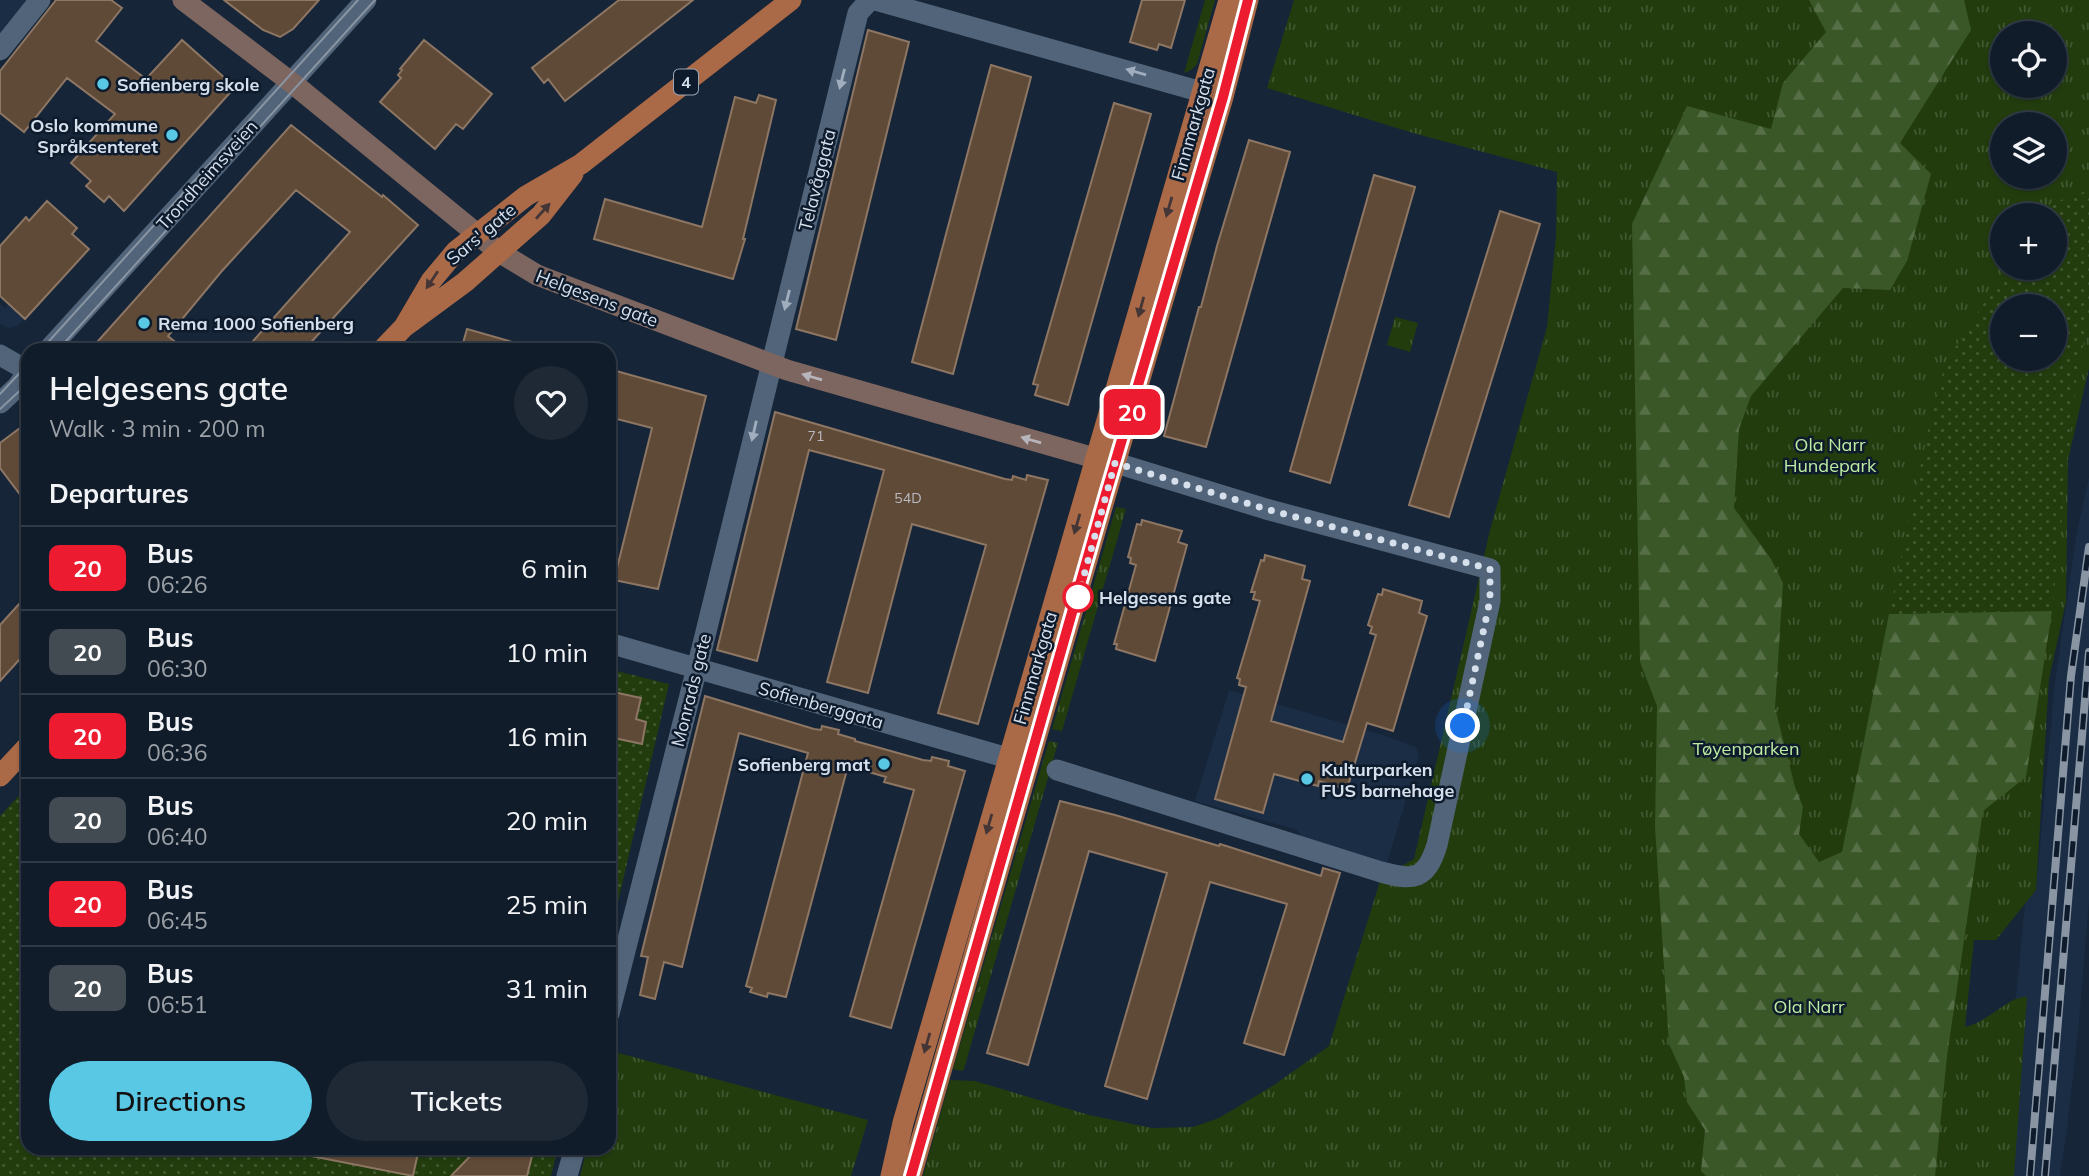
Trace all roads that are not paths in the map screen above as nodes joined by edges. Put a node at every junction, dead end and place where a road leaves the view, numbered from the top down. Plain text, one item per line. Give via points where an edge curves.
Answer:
1 (40, 0) edge
2 (183, 0) edge
3 (366, 0) edge
4 (791, 0) edge
5 (872, 0) edge
6 (1229, 0) edge
7 (1248, 0) edge
8 (0, 50) edge
9 (291, 82) junction
10 (1202, 92) junction
11 (581, 164) junction
12 (476, 234) junction
13 (499, 252) junction
14 (404, 327) junction
15 (54, 343) edge
16 (389, 343) edge
17 (0, 355) edge
18 (770, 364) junction
19 (21, 368) edge
20 (21, 382) edge
21 (0, 402) edge
22 (1106, 461) junction
23 (616, 645) edge
24 (697, 669) junction
25 (21, 754) edge
26 (1008, 758) junction
27 (1057, 770) dead end
28 (0, 776) edge
29 (1025, 776) junction
30 (616, 987) edge
31 (573, 1155) edge
32 (567, 1176) edge
33 (891, 1176) edge
34 (911, 1176) edge

1 - 8 street
2 - 9 street, Helgesens gate
3 - 9 street, Trondheimsveien
4 - 11 main road, Sars' gate / 4
10 -> 5 street, Telavåggata
5 -> 18 street, Telavåggata via 858,13
6 - 10 main road, Finnmarkgata
7 - 22 main road, Finnmarkgata via 1223,97
9 - 12 street, Helgesens gate
9 - 15 street, Trondheimsveien
10 -> 22 main road, Finnmarkgata
11 - 12 main road, Sars' gate / 4 via 526,196
13 -> 11 main road, Sars' gate / 4 via 541,215
12 - 13 street, Helgesens gate
12 -> 14 main road, Sars' gate / 4 via 430,281
13 - 14 main road, Sars' gate / 4
13 - 18 street, Helgesens gate via 559,285
14 - 16 main road, Sars' gate / 4
17 - 19 street
22 -> 18 street, Helgesens gate
18 -> 24 street, Monrads gate
20 - 21 street
22 -> 26 main road, Finnmarkgata
22 - 27 street, Helgesens gate via 1490,569 1490,600 1433,860 1416,877 1381,872
22 - 29 main road, Finnmarkgata
23 - 24 street, Sofienberggata
24 - 26 street, Sofienberggata
24 - 30 street, Monrads gate
25 - 28 main road
26 - 29 street
26 -> 33 main road, Finnmarkgata
29 - 34 main road, Finnmarkgata
31 - 32 street

